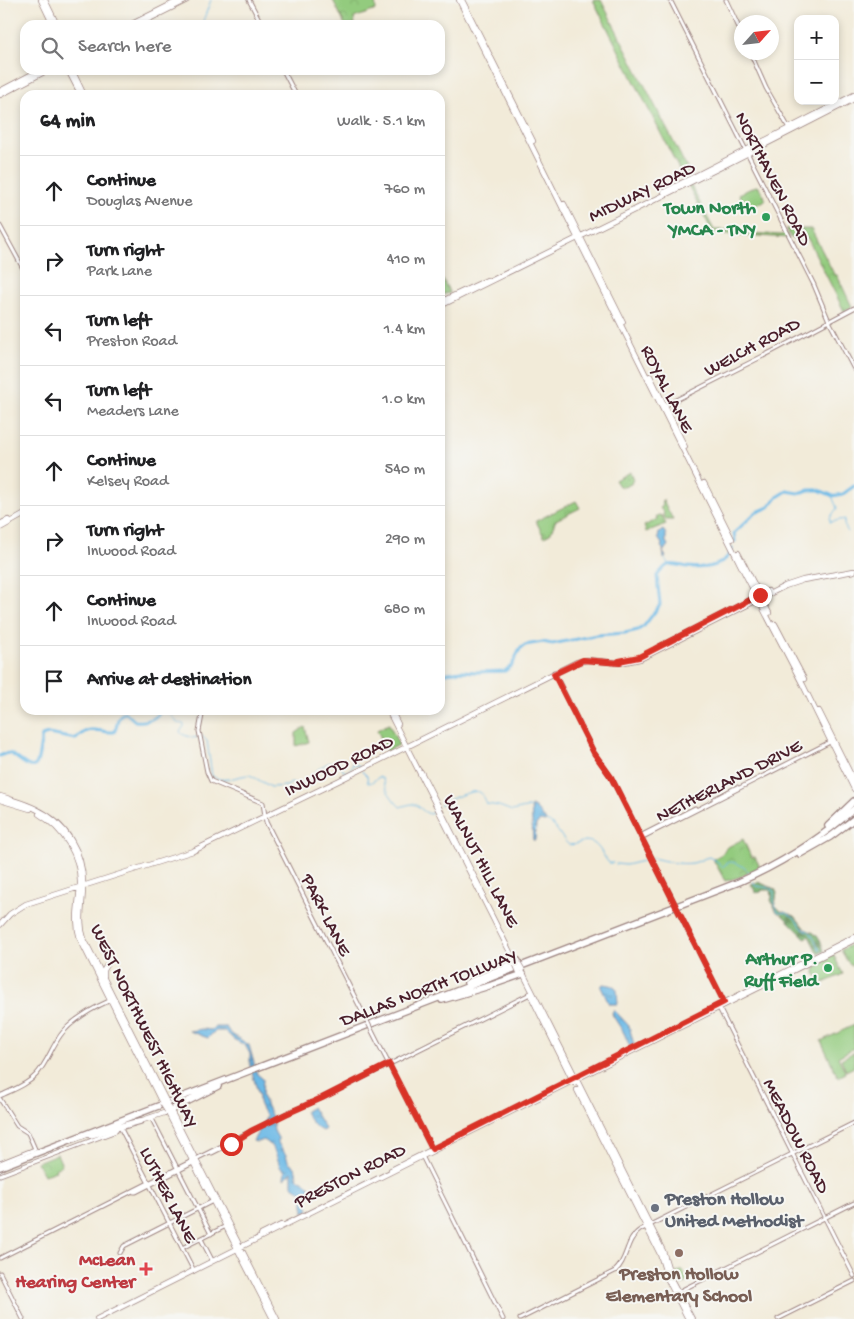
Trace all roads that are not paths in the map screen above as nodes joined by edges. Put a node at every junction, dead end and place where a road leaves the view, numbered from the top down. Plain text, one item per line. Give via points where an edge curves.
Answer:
1 (43, 0) edge
2 (180, 0) edge
3 (187, 0) edge
4 (249, 0) edge
5 (460, 0) edge
6 (670, 0) edge
7 (726, 0) edge
8 (169, 7) junction
9 (734, 17) edge
10 (53, 20) edge
11 (141, 20) edge
12 (146, 20) edge
13 (259, 20) edge
14 (754, 60) edge
15 (30, 75) edge
16 (38, 75) edge
17 (71, 75) edge
18 (74, 75) edge
19 (286, 75) edge
20 (77, 85) junction
21 (80, 90) edge
22 (293, 90) edge
23 (0, 91) edge
24 (0, 95) edge
25 (854, 97) edge
26 (790, 130) junction
27 (746, 152) junction
28 (0, 226) edge
29 (578, 236) junction
30 (20, 263) edge
31 (445, 302) edge
32 (854, 308) edge
33 (829, 320) junction
34 (854, 369) edge
35 (663, 407) junction
36 (20, 515) edge
37 (20, 516) edge
38 (0, 524) edge
39 (0, 528) edge
40 (854, 570) edge
41 (759, 597) junction
42 (554, 673) junction
43 (202, 715) edge
44 (392, 715) edge
45 (832, 741) junction
46 (407, 746) junction
47 (848, 773) junction
48 (854, 781) edge
49 (854, 789) edge
50 (0, 798) edge
51 (854, 801) edge
52 (854, 809) edge
53 (854, 813) edge
54 (265, 815) junction
55 (854, 819) edge
56 (641, 838) junction
57 (808, 844) junction
58 (800, 854) junction
59 (81, 885) junction
60 (0, 923) edge
61 (854, 939) edge
62 (84, 943) junction
63 (515, 963) junction
64 (107, 966) dead end
65 (521, 975) junction
66 (104, 980) junction
67 (531, 994) junction
68 (444, 997) junction
69 (112, 999) junction
70 (725, 1004) junction
71 (719, 1007) junction
72 (271, 1062) junction
73 (389, 1064) junction
74 (574, 1080) junction
75 (218, 1086) junction
76 (0, 1098) edge
77 (164, 1101) junction
78 (169, 1112) junction
79 (151, 1117) junction
80 (140, 1121) junction
81 (854, 1123) edge
82 (121, 1129) junction
83 (97, 1130) junction
84 (90, 1138) junction
85 (432, 1151) junction
86 (793, 1154) junction
87 (422, 1156) junction
88 (195, 1161) junction
89 (0, 1164) edge
90 (0, 1169) edge
91 (178, 1170) junction
92 (0, 1175) edge
93 (149, 1184) junction
94 (213, 1201) junction
95 (854, 1203) edge
96 (198, 1208) junction
97 (224, 1215) junction
98 (825, 1218) junction
99 (170, 1223) junction
100 (226, 1226) junction
101 (648, 1226) junction
102 (211, 1234) junction
103 (201, 1239) junction
104 (182, 1248) junction
105 (239, 1248) junction
106 (120, 1253) dead end
107 (0, 1258) edge
108 (211, 1261) junction
109 (194, 1271) junction
110 (0, 1273) edge
111 (854, 1276) edge
112 (854, 1281) edge
113 (676, 1293) junction
114 (23, 1319) edge
115 (97, 1319) edge
116 (275, 1319) edge
117 (503, 1319) edge
118 (520, 1319) edge
119 (690, 1319) edge
120 (778, 1319) edge

1 - 10 main road
2 - 8 main road
3 - 8 main road
4 - 13 street
5 - 29 main road, ROYAL LANE
6 - 27 street, NORTHAVEN ROAD
7 - 9 street
8 - 11 main road
8 - 12 main road
14 - 26 street
15 - 23 main road
16 - 24 main road
17 - 20 main road
18 - 20 main road
19 - 22 street
20 - 21 main road
25 - 26 main road, MIDWAY ROAD
26 - 27 main road, MIDWAY ROAD
27 - 29 main road, MIDWAY ROAD
27 - 33 street, NORTHAVEN ROAD
28 - 30 street
29 - 31 main road, MIDWAY ROAD
29 - 35 main road, ROYAL LANE
32 - 33 street, WELCH ROAD
33 - 34 street, NORTHAVEN ROAD
33 - 35 street, WELCH ROAD
35 - 41 main road, ROYAL LANE
36 - 38 main road
37 - 39 main road
40 - 41 main road, INWOOD ROAD via 803,580
41 - 42 main road, INWOOD ROAD via 642,658 620,662 576,661
41 - 45 main road, ROYAL LANE
42 - 46 main road, INWOOD ROAD
42 - 56 street
43 - 54 street, PARK LANE via 200,736 211,781 263,802
44 - 46 main road, WALNUT HILL LANE
45 - 47 main road, ROYAL LANE
45 - 56 street, NETHERLAND DRIVE
46 - 54 main road, INWOOD ROAD
46 - 63 main road, WALNUT HILL LANE
47 - 48 main road, ROYAL LANE
47 - 49 main road, ROYAL LANE
50 - 59 main road, WEST NORTHWEST HIGHWAY via 37,812 59,830 75,856
51 - 57 highway
52 - 57 highway, DALLAS NORTH TOLLWAY
53 - 58 highway, DALLAS NORTH TOLLWAY
54 - 59 main road, INWOOD ROAD via 166,859
54 - 73 street, PARK LANE, bridge
55 - 58 highway
56 - 70 street, bridge
57 - 68 highway, DALLAS NORTH TOLLWAY via 739,882
58 - 68 highway, DALLAS NORTH TOLLWAY via 741,884
59 - 60 main road, INWOOD ROAD via 26,904
59 - 62 main road, WEST NORTHWEST HIGHWAY via 80,920
61 - 70 main road, PRESTON ROAD
62 - 66 main road, WEST NORTHWEST HIGHWAY
62 - 69 main road, WEST NORTHWEST HIGHWAY
63 - 65 main road, WALNUT HILL LANE, bridge
63 - 68 highway
64 - 66 main road
65 - 67 main road, WALNUT HILL LANE
65 - 68 highway via 463,995
66 - 69 main road, WEST NORTHWEST HIGHWAY
67 - 73 street
67 - 74 main road, WALNUT HILL LANE
68 - 72 highway, DALLAS NORTH TOLLWAY
68 - 75 highway, DALLAS NORTH TOLLWAY
69 - 76 street via 74,1020 55,1042 34,1077
69 - 77 main road, WEST NORTHWEST HIGHWAY
70 - 71 main road, PRESTON ROAD
71 - 74 main road, PRESTON ROAD
71 - 86 street, MEADOW ROAD
72 - 77 highway
72 - 83 highway, DALLAS NORTH TOLLWAY
73 - 85 street, PARK LANE
73 - 88 street
74 - 85 main road, PRESTON ROAD
74 - 101 main road, WALNUT HILL LANE
75 - 78 highway
75 - 84 highway, DALLAS NORTH TOLLWAY
76 - 89 street via 16,1126 28,1133 35,1149
77 - 78 main road, WEST NORTHWEST HIGHWAY, bridge
77 - 83 highway
78 - 79 main road
78 - 88 main road, WEST NORTHWEST HIGHWAY
79 - 80 main road
79 - 91 street
80 - 82 street
80 - 84 highway
81 - 86 street
82 - 84 street
82 - 93 street, LUTHER LANE
83 - 90 highway, DALLAS NORTH TOLLWAY
84 - 90 highway, DALLAS NORTH TOLLWAY
84 - 92 street
85 - 87 main road, PRESTON ROAD
86 - 98 street, MEADOW ROAD
86 - 101 street
87 - 105 main road, PRESTON ROAD
87 - 117 street
88 - 91 street
88 - 94 main road, WEST NORTHWEST HIGHWAY
88 - 97 main road, WEST NORTHWEST HIGHWAY
91 - 93 street
91 - 96 street
93 - 99 street, LUTHER LANE
93 - 107 street
94 - 96 street
94 - 97 main road
94 - 100 main road, WEST NORTHWEST HIGHWAY
95 - 98 street
96 - 99 street
96 - 102 street
97 - 105 main road, WEST NORTHWEST HIGHWAY
98 - 111 street, MEADOW ROAD
98 - 113 street
99 - 104 street, LUTHER LANE
99 - 106 street via 124,1246
100 - 102 street
100 - 105 main road, WEST NORTHWEST HIGHWAY
101 - 113 main road, WALNUT HILL LANE
101 - 118 street via 632,1238 624,1260 615,1271
102 - 103 street
103 - 104 street
103 - 108 street
104 - 109 street, LUTHER LANE
105 - 108 main road, PRESTON ROAD
105 - 116 main road, WEST NORTHWEST HIGHWAY
108 - 109 main road, PRESTON ROAD
109 - 115 main road, PRESTON ROAD
110 - 114 street
112 - 120 street
113 - 119 main road, WALNUT HILL LANE

